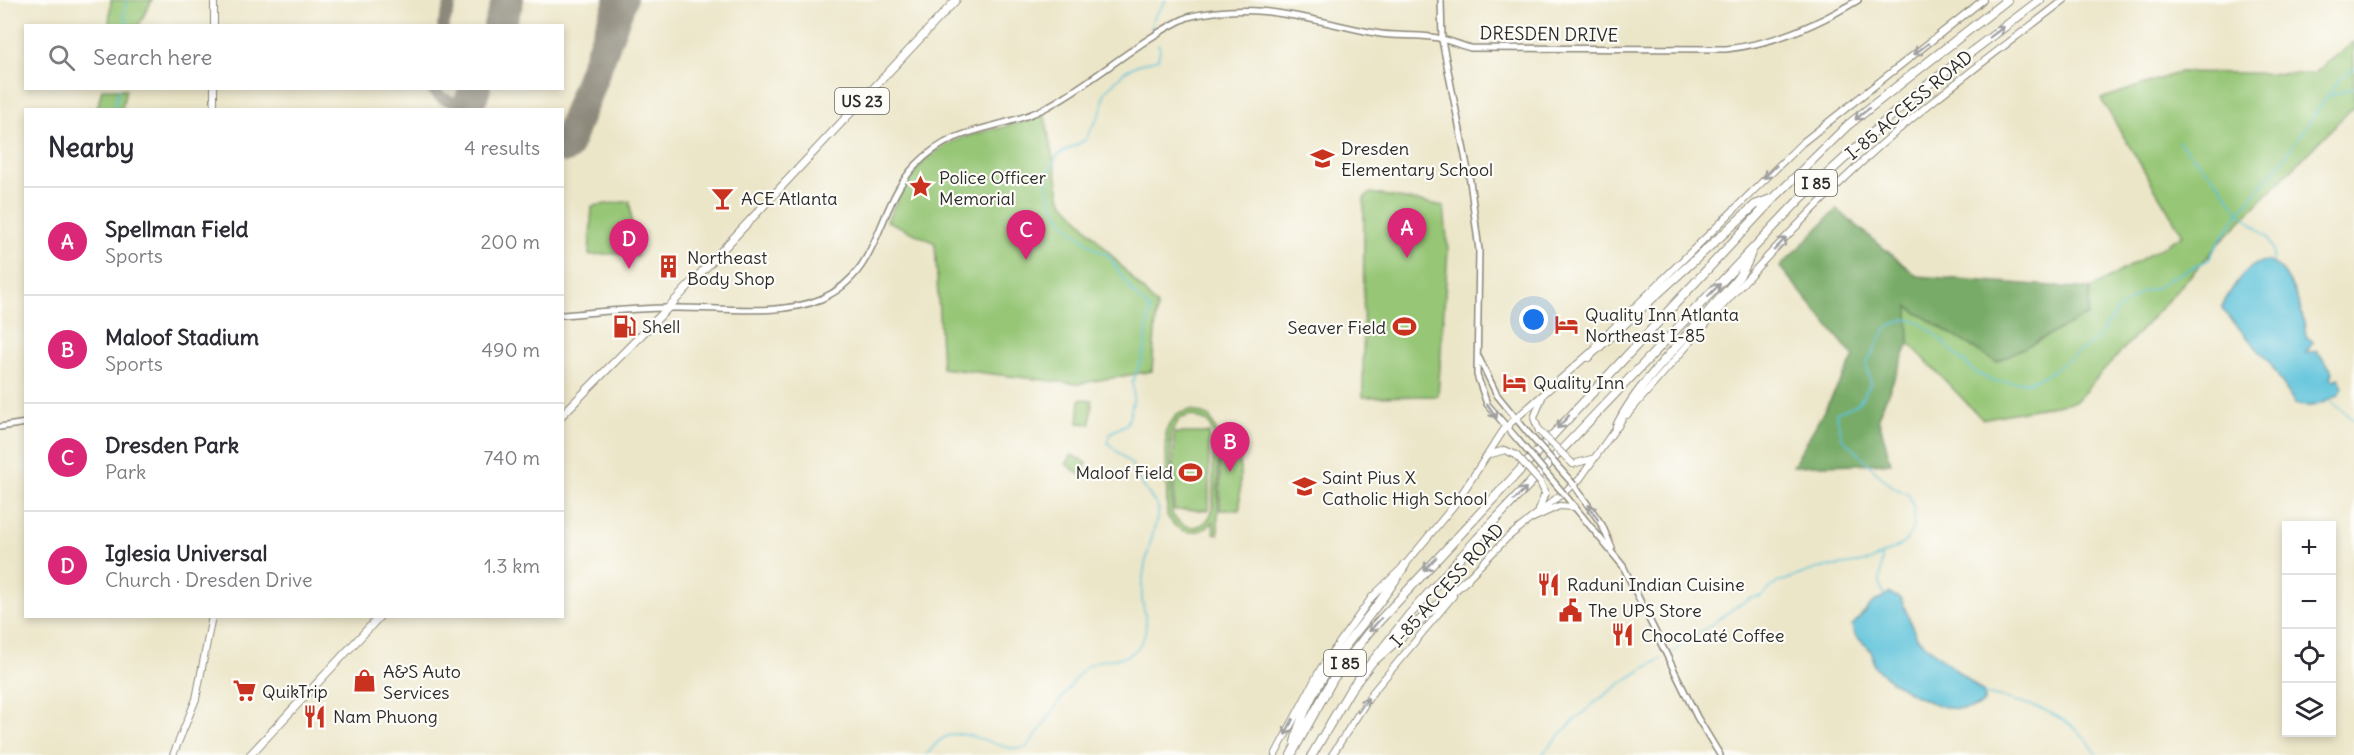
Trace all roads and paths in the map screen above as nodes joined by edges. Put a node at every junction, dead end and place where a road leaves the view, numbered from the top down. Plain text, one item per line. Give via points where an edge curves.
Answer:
1 (214, 0) edge
2 (956, 0) edge
3 (1441, 0) edge
4 (1858, 0) edge
5 (1983, 0) edge
6 (2007, 0) edge
7 (2040, 0) edge
8 (2064, 0) edge
9 (214, 24) edge
10 (1442, 40) junction
11 (214, 90) edge
12 (214, 108) edge
13 (1774, 198) junction
14 (1751, 251) junction
15 (668, 308) junction
16 (564, 315) edge
17 (1588, 357) junction
18 (1479, 358) junction
19 (1543, 395) junction
20 (564, 413) edge
21 (1514, 418) junction
22 (24, 423) edge
23 (1617, 426) junction
24 (0, 427) edge
25 (1505, 428) junction
26 (1488, 455) junction
27 (1596, 458) junction
28 (1574, 485) junction
29 (1564, 494) junction
30 (1575, 507) junction
31 (1539, 511) junction
32 (1530, 519) junction
33 (1614, 552) junction
34 (1405, 565) junction
35 (1467, 579) junction
36 (212, 618) edge
37 (378, 618) edge
38 (1368, 664) junction
39 (1292, 753) edge
40 (173, 755) edge
41 (250, 755) edge
42 (1275, 755) edge
43 (1312, 755) edge
44 (1332, 755) edge
45 (1720, 755) edge

1 - 9 main road
2 - 15 main road, US 23
3 - 10 street
4 - 10 street, DRESDEN DRIVE via 1797,32 1726,49 1489,49
5 -> 17 main road, I-85 ACCESS ROAD via 1802,143 1672,268
6 -> 13 highway, I 85 via 1848,125
14 -> 7 highway, I 85 via 1875,128
23 -> 8 main road, I-85 ACCESS ROAD via 1774,249 1838,185 1927,106
10 - 15 street, DRESDEN DRIVE via 1370,32 1272,5 1231,6 1188,17 1056,103 1007,123 967,131 934,148 904,178 855,277 832,294 782,309
10 - 18 street via 1477,232
11 - 12 main road
13 - 17 highway via 1755,205
13 -> 39 highway, I 85 via 1368,633 1333,679
14 - 23 highway via 1746,269 1679,344
38 -> 14 highway, I 85 via 1477,539
15 - 16 street, DRESDEN DRIVE
15 - 20 main road, US 23
17 - 19 main road, I-85 ACCESS ROAD
18 - 21 street via 1497,395
18 -> 25 street via 1477,375 1485,399
19 - 21 main road, I-85 ACCESS ROAD
19 - 27 main road, bridge via 1534,418 1539,431 1573,464
21 - 25 main road, I-85 ACCESS ROAD
21 - 28 street, bridge
22 - 24 street
23 - 27 main road, I-85 ACCESS ROAD
25 - 26 main road, I-85 ACCESS ROAD
25 - 29 street, bridge
26 - 31 main road, bridge via 1505,450 1516,455 1545,493
26 - 34 main road, I-85 ACCESS ROAD via 1455,504
27 - 28 main road, I-85 ACCESS ROAD
28 - 29 main road, I-85 ACCESS ROAD
33 -> 28 street via 1602,525
29 - 30 street
29 - 31 main road, I-85 ACCESS ROAD
30 - 32 main road via 1559,506
30 - 33 street
31 - 32 main road, I-85 ACCESS ROAD
32 - 35 main road, I-85 ACCESS ROAD
33 - 45 street via 1696,717
34 - 39 highway via 1332,663 1299,725
34 -> 42 main road, I-85 ACCESS ROAD via 1372,597 1340,639 1307,690
35 - 38 highway
44 -> 35 main road, I-85 ACCESS ROAD via 1372,693
36 - 40 main road via 196,699
37 - 41 main road
38 - 43 highway, I 85

